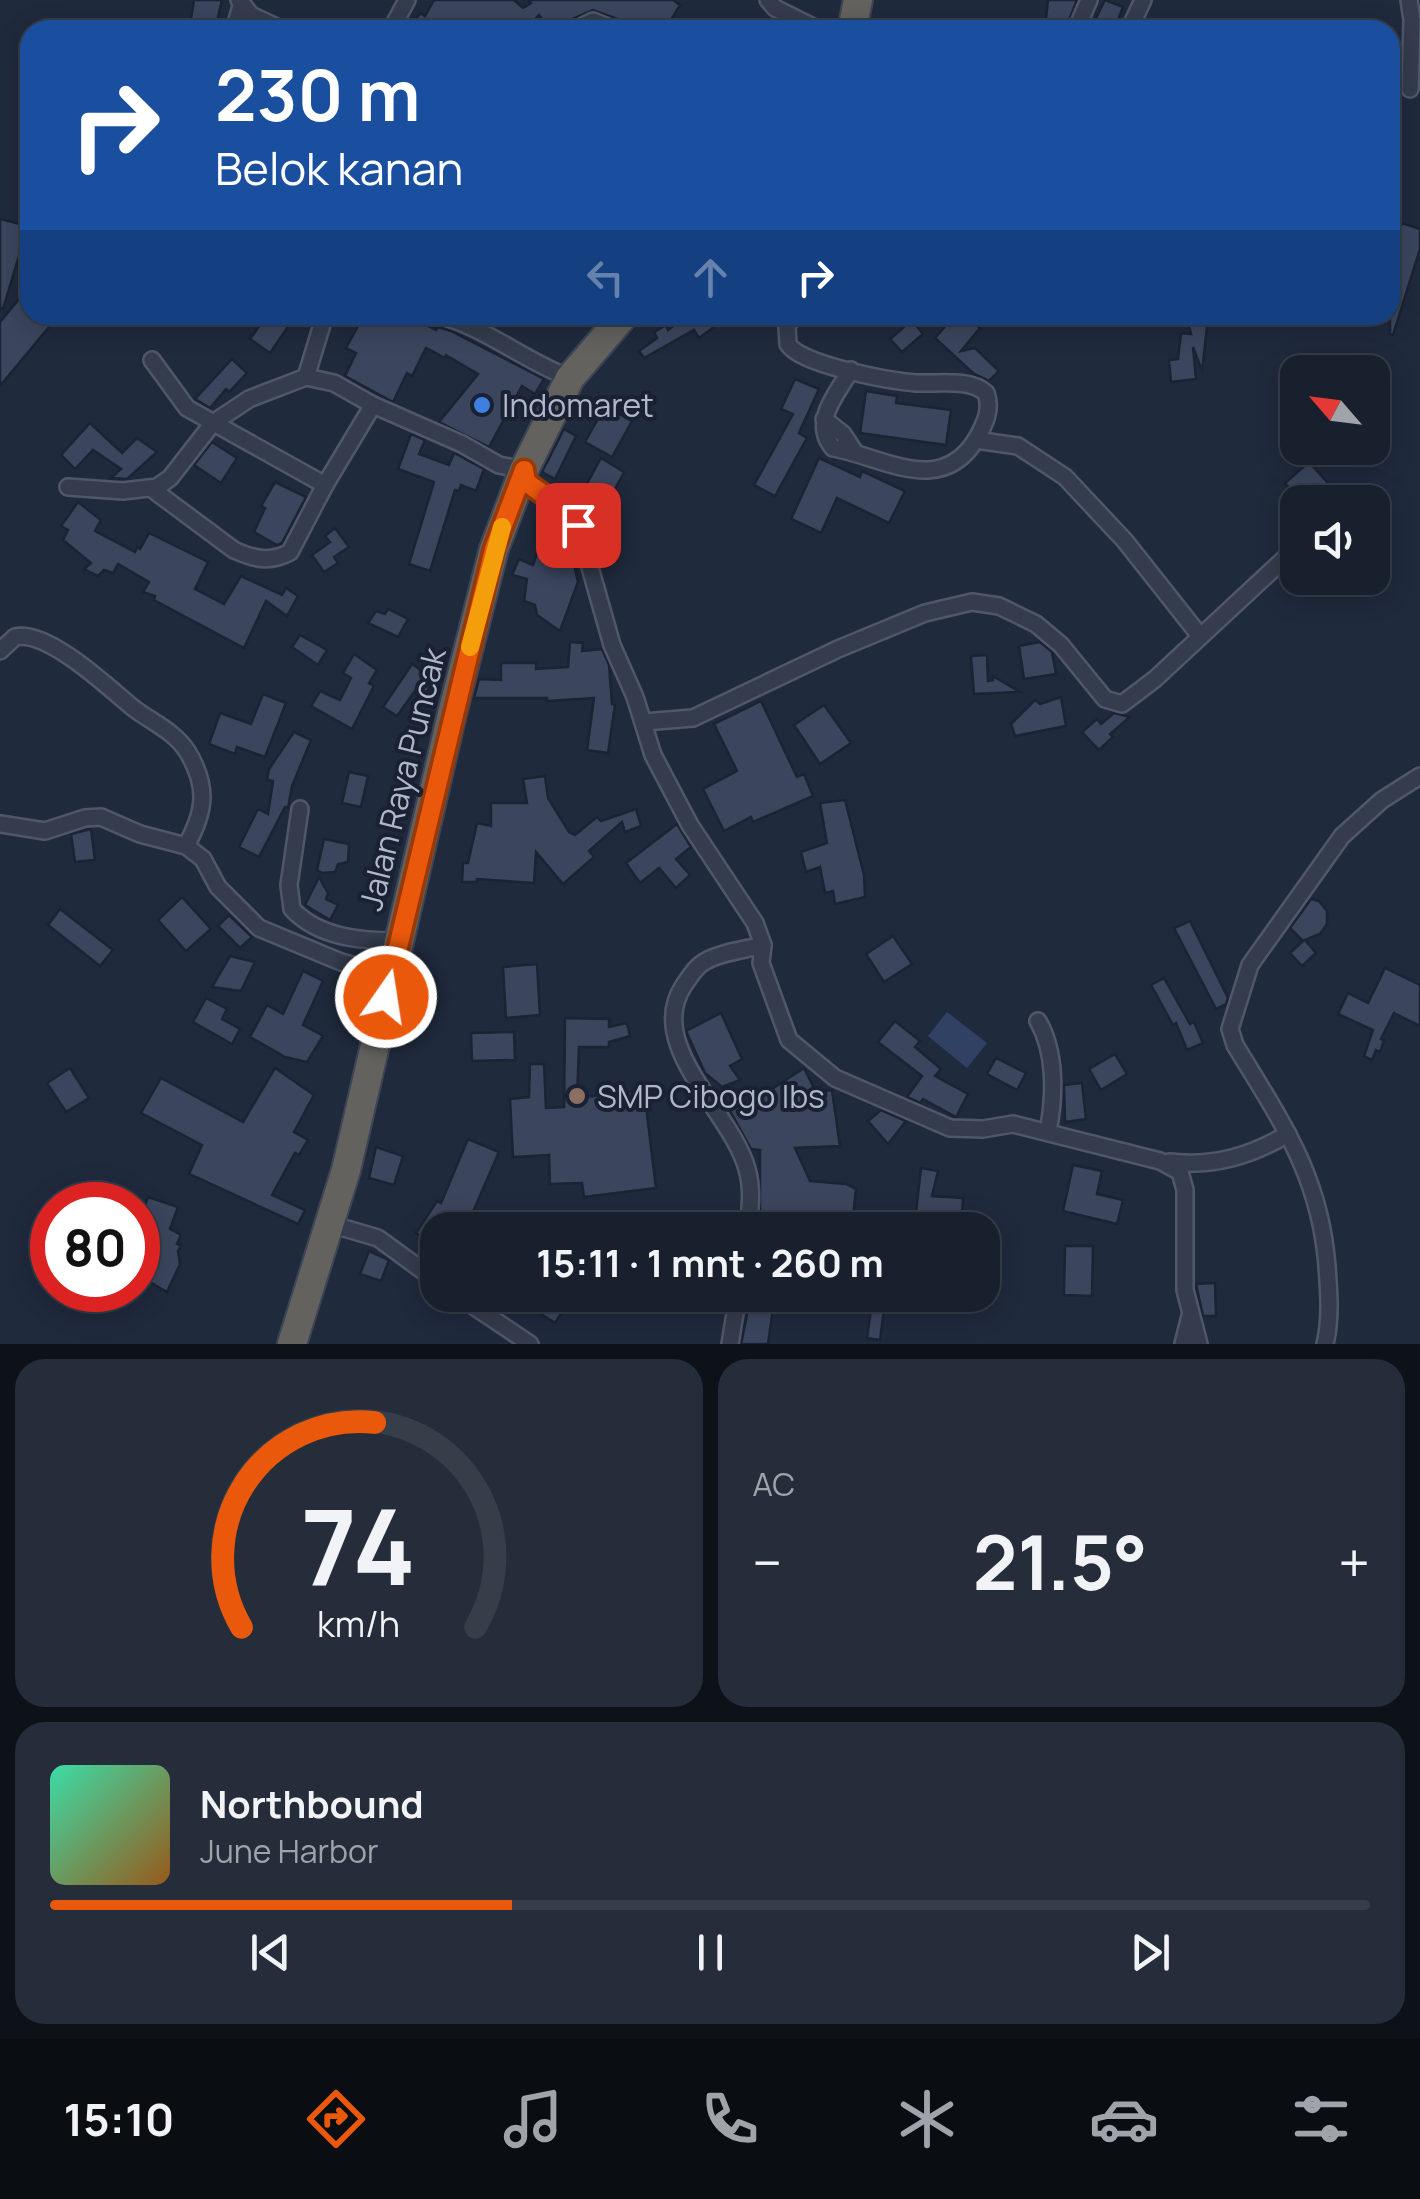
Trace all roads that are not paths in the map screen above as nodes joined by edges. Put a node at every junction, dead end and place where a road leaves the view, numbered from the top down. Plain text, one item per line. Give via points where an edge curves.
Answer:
1 (768, 0) edge
2 (1409, 0) edge
3 (799, 20) edge
4 (1410, 90) dead end
5 (322, 325) edge
6 (461, 325) edge
7 (606, 325) edge
8 (790, 325) edge
9 (152, 360) dead end
10 (851, 370) junction
11 (306, 377) junction
12 (570, 378) junction
13 (373, 405) junction
14 (212, 423) junction
15 (976, 440) junction
16 (524, 470) junction
17 (325, 484) junction
18 (68, 487) dead end
19 (152, 488) junction
20 (1280, 563) edge
21 (1200, 636) junction
22 (0, 651) edge
23 (644, 722) junction
24 (1420, 776) edge
25 (300, 809) dead end
26 (0, 824) edge
27 (186, 846) junction
28 (763, 945) junction
29 (397, 954) junction
30 (1038, 1021) dead end
31 (1048, 1130) junction
32 (1288, 1134) junction
33 (1160, 1160) junction
34 (749, 1212) edge
35 (333, 1218) junction
36 (420, 1269) edge
37 (482, 1312) edge
38 (735, 1312) edge
39 (1190, 1312) junction
40 (292, 1344) edge
41 (530, 1344) edge
42 (730, 1344) edge
43 (1184, 1344) edge
44 (1199, 1344) edge
45 (1325, 1344) edge

1 - 3 street
2 - 4 street
5 - 11 street
6 - 12 street
7 - 12 highway, Jalan Raya Puncak
8 - 10 street via 792,350
9 - 14 street via 188,408
10 - 15 street via 980,387 990,404
10 - 15 street via 824,419 830,446 920,471 958,461
11 - 13 street
11 - 14 street via 248,399
12 - 16 highway, Jalan Raya Puncak
13 - 16 street via 499,465
13 - 17 street
14 - 17 street
14 - 19 street via 170,478
15 - 21 street via 1018,446 1065,477
16 - 23 street via 526,482 578,525 612,645
16 - 29 highway, Jalan Raya Puncak via 494,549
17 - 19 street via 290,552 272,559 234,550
18 - 19 street
20 - 21 street
21 - 23 street via 1135,696 1116,704 1036,624 972,602 838,648 693,718
22 - 27 street via 15,637 34,638 176,738 195,768 203,801
23 - 28 street via 673,795 756,923
24 - 32 street via 1342,836 1250,965 1237,998 1230,1029 1235,1046
25 - 29 street via 292,909 310,924
26 - 27 street via 45,831 101,817
27 - 29 street via 259,928 359,967
28 - 31 street via 761,964 788,1040 835,1078 950,1128 1013,1124
28 - 34 street via 704,962 672,1010 674,1036 689,1068 728,1125 747,1168
29 - 35 highway, Jalan Raya Puncak
30 - 31 street via 1052,1057
31 - 33 street
32 - 33 street via 1226,1160
32 - 45 street via 1314,1188 1325,1237
33 - 39 street via 1182,1177
35 - 36 street via 337,1226 378,1238
35 - 40 highway, Jalan Raya Puncak
37 - 41 street
38 - 42 street
39 - 43 street
39 - 44 street

